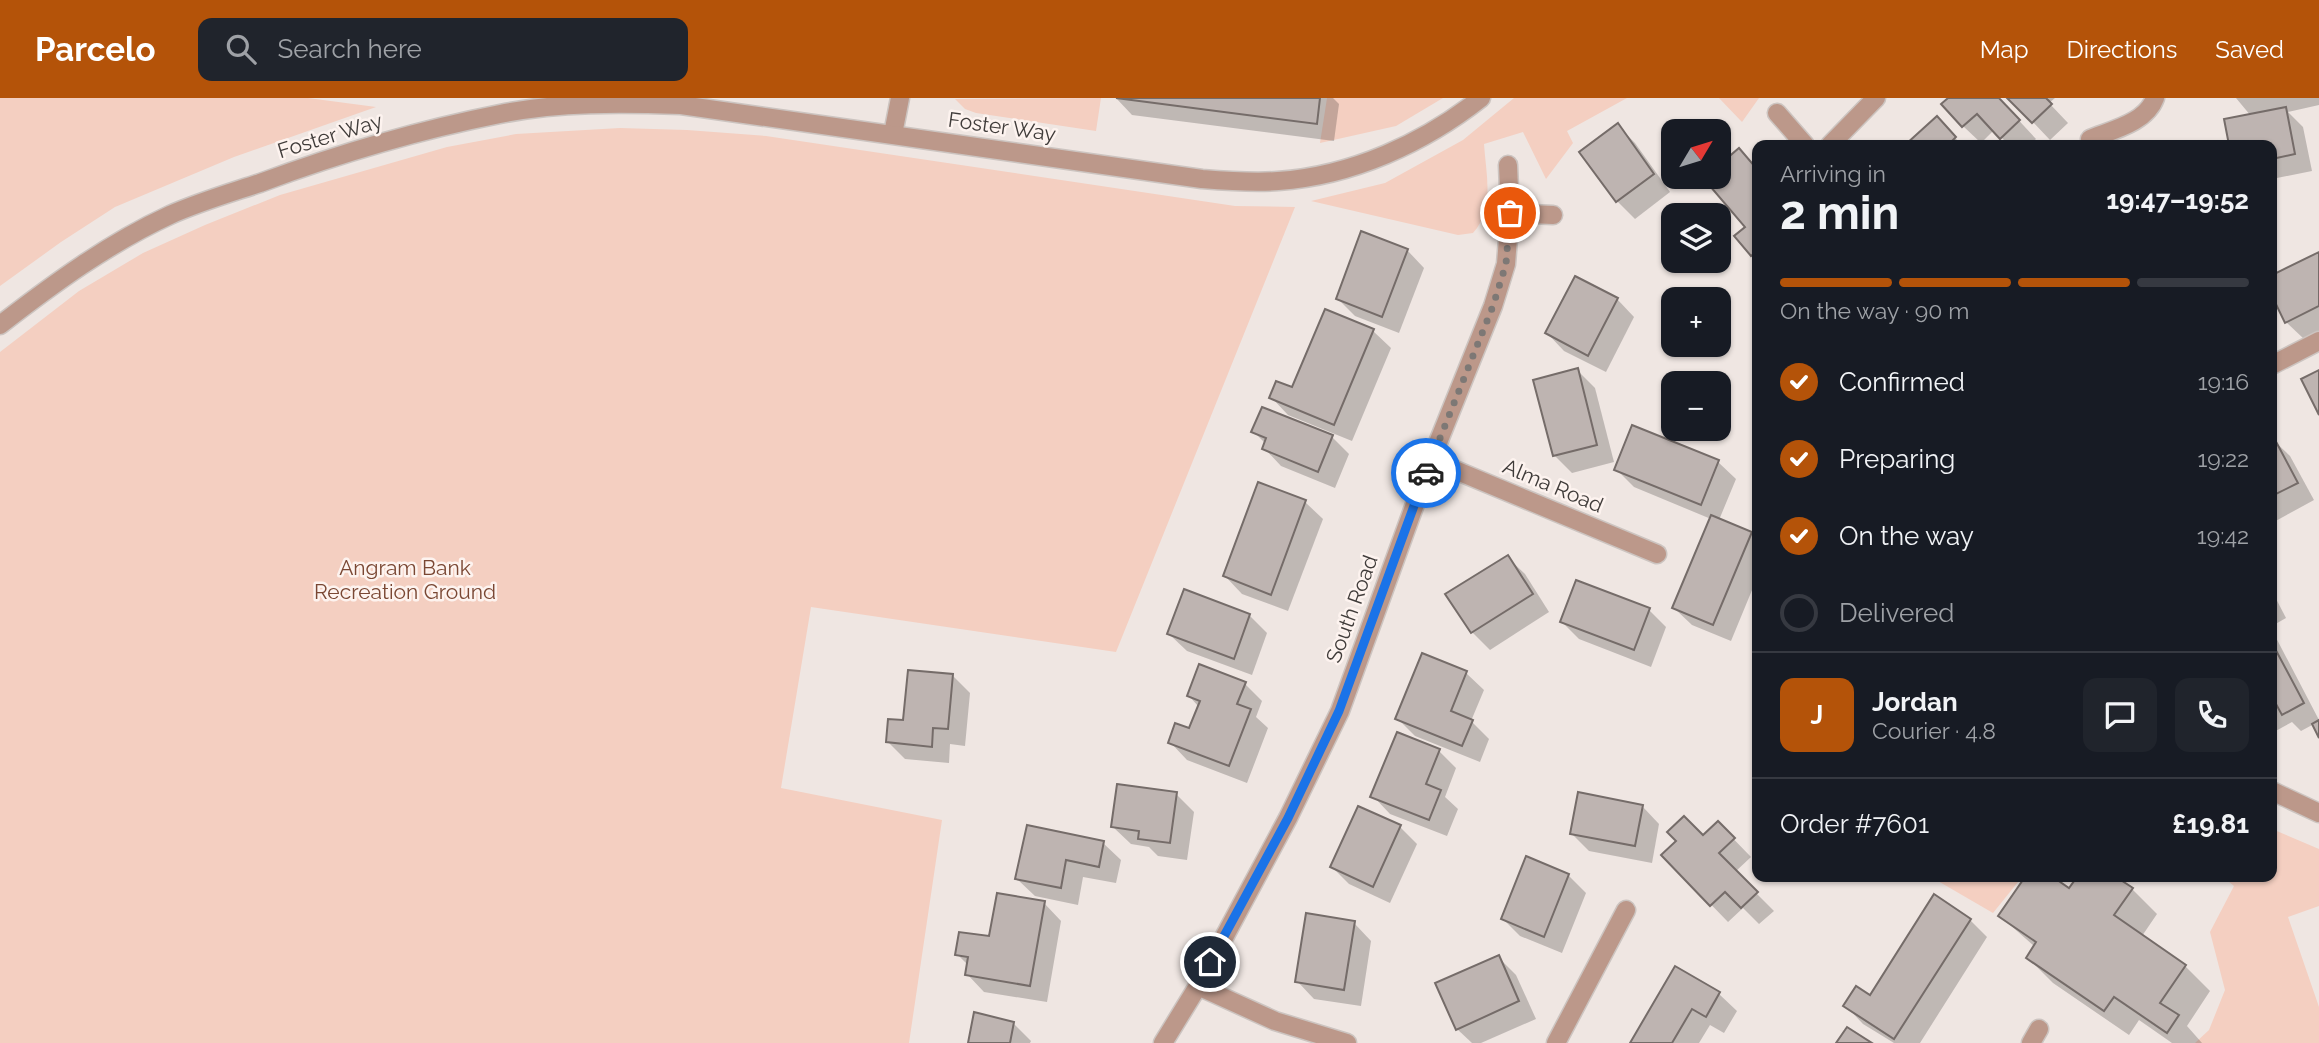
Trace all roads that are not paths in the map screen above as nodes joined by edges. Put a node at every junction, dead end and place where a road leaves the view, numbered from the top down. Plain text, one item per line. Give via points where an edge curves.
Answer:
1 (900, 98) edge
2 (1481, 98) edge
3 (1876, 98) edge
4 (2155, 98) edge
5 (1777, 113) dead end
6 (893, 134) junction
7 (2090, 139) dead end
8 (1801, 140) edge
9 (1835, 140) edge
10 (1508, 165) dead end
11 (1510, 213) junction
12 (1553, 215) dead end
13 (0, 325) edge
14 (2319, 341) edge
15 (2277, 362) edge
16 (1431, 460) junction
17 (1657, 554) dead end
18 (2277, 792) edge
19 (2319, 813) edge
20 (1626, 910) dead end
21 (1198, 986) junction
22 (1163, 1043) edge
23 (1347, 1043) edge
24 (1556, 1043) edge

1 - 6 street
2 - 6 street, Foster Way via 1403,147 1356,165 1280,181 1202,179
3 - 9 street
4 - 7 street via 2142,117
5 - 8 street
6 - 13 street, Foster Way via 675,105 599,104 502,113 313,164 170,215 55,283
10 - 11 street, South Road
11 - 12 street
11 - 16 street, South Road via 1506,264 1493,306
14 - 15 street
16 - 17 street, Alma Road
16 - 21 street, South Road via 1335,721
18 - 19 street
20 - 24 street
21 - 22 street, South Road
21 - 23 street via 1275,1021

